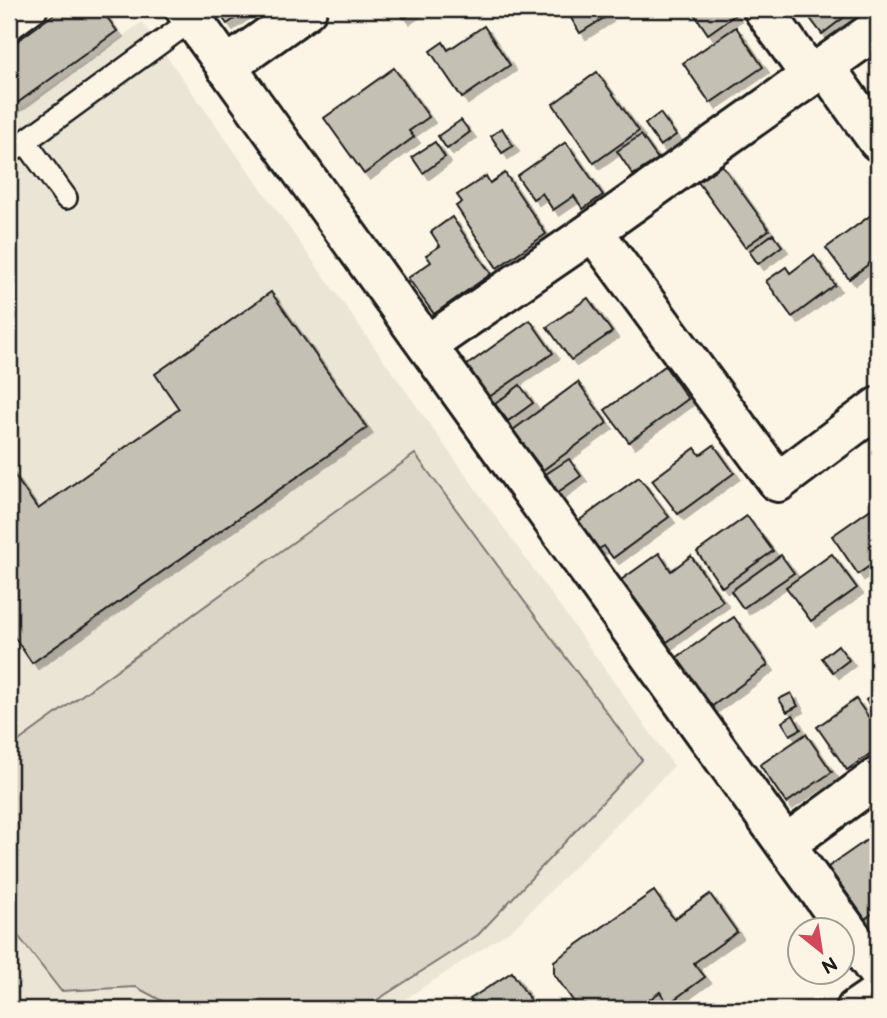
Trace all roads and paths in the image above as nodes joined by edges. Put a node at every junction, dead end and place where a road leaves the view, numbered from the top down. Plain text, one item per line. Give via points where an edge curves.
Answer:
1 (37, 9) edge
2 (307, 9) edge
3 (762, 9) edge
4 (189, 14) edge
5 (878, 28) edge
6 (9, 30) edge
7 (226, 67) junction
8 (818, 71) junction
9 (878, 142) edge
10 (17, 147) edge
11 (66, 198) dead end
12 (593, 231) junction
13 (427, 345) junction
14 (878, 407) edge
15 (878, 777) edge
16 (786, 844) junction
17 (871, 997) edge

1 - 6 lane
2 - 7 street
3 - 8 street
4 - 7 street
4 - 10 lane
5 - 8 street
7 - 13 street
8 - 9 street
8 - 12 street
10 - 11 lane
12 - 13 street
12 - 14 street via 778,482
13 - 16 street
15 - 16 street
16 - 17 street

